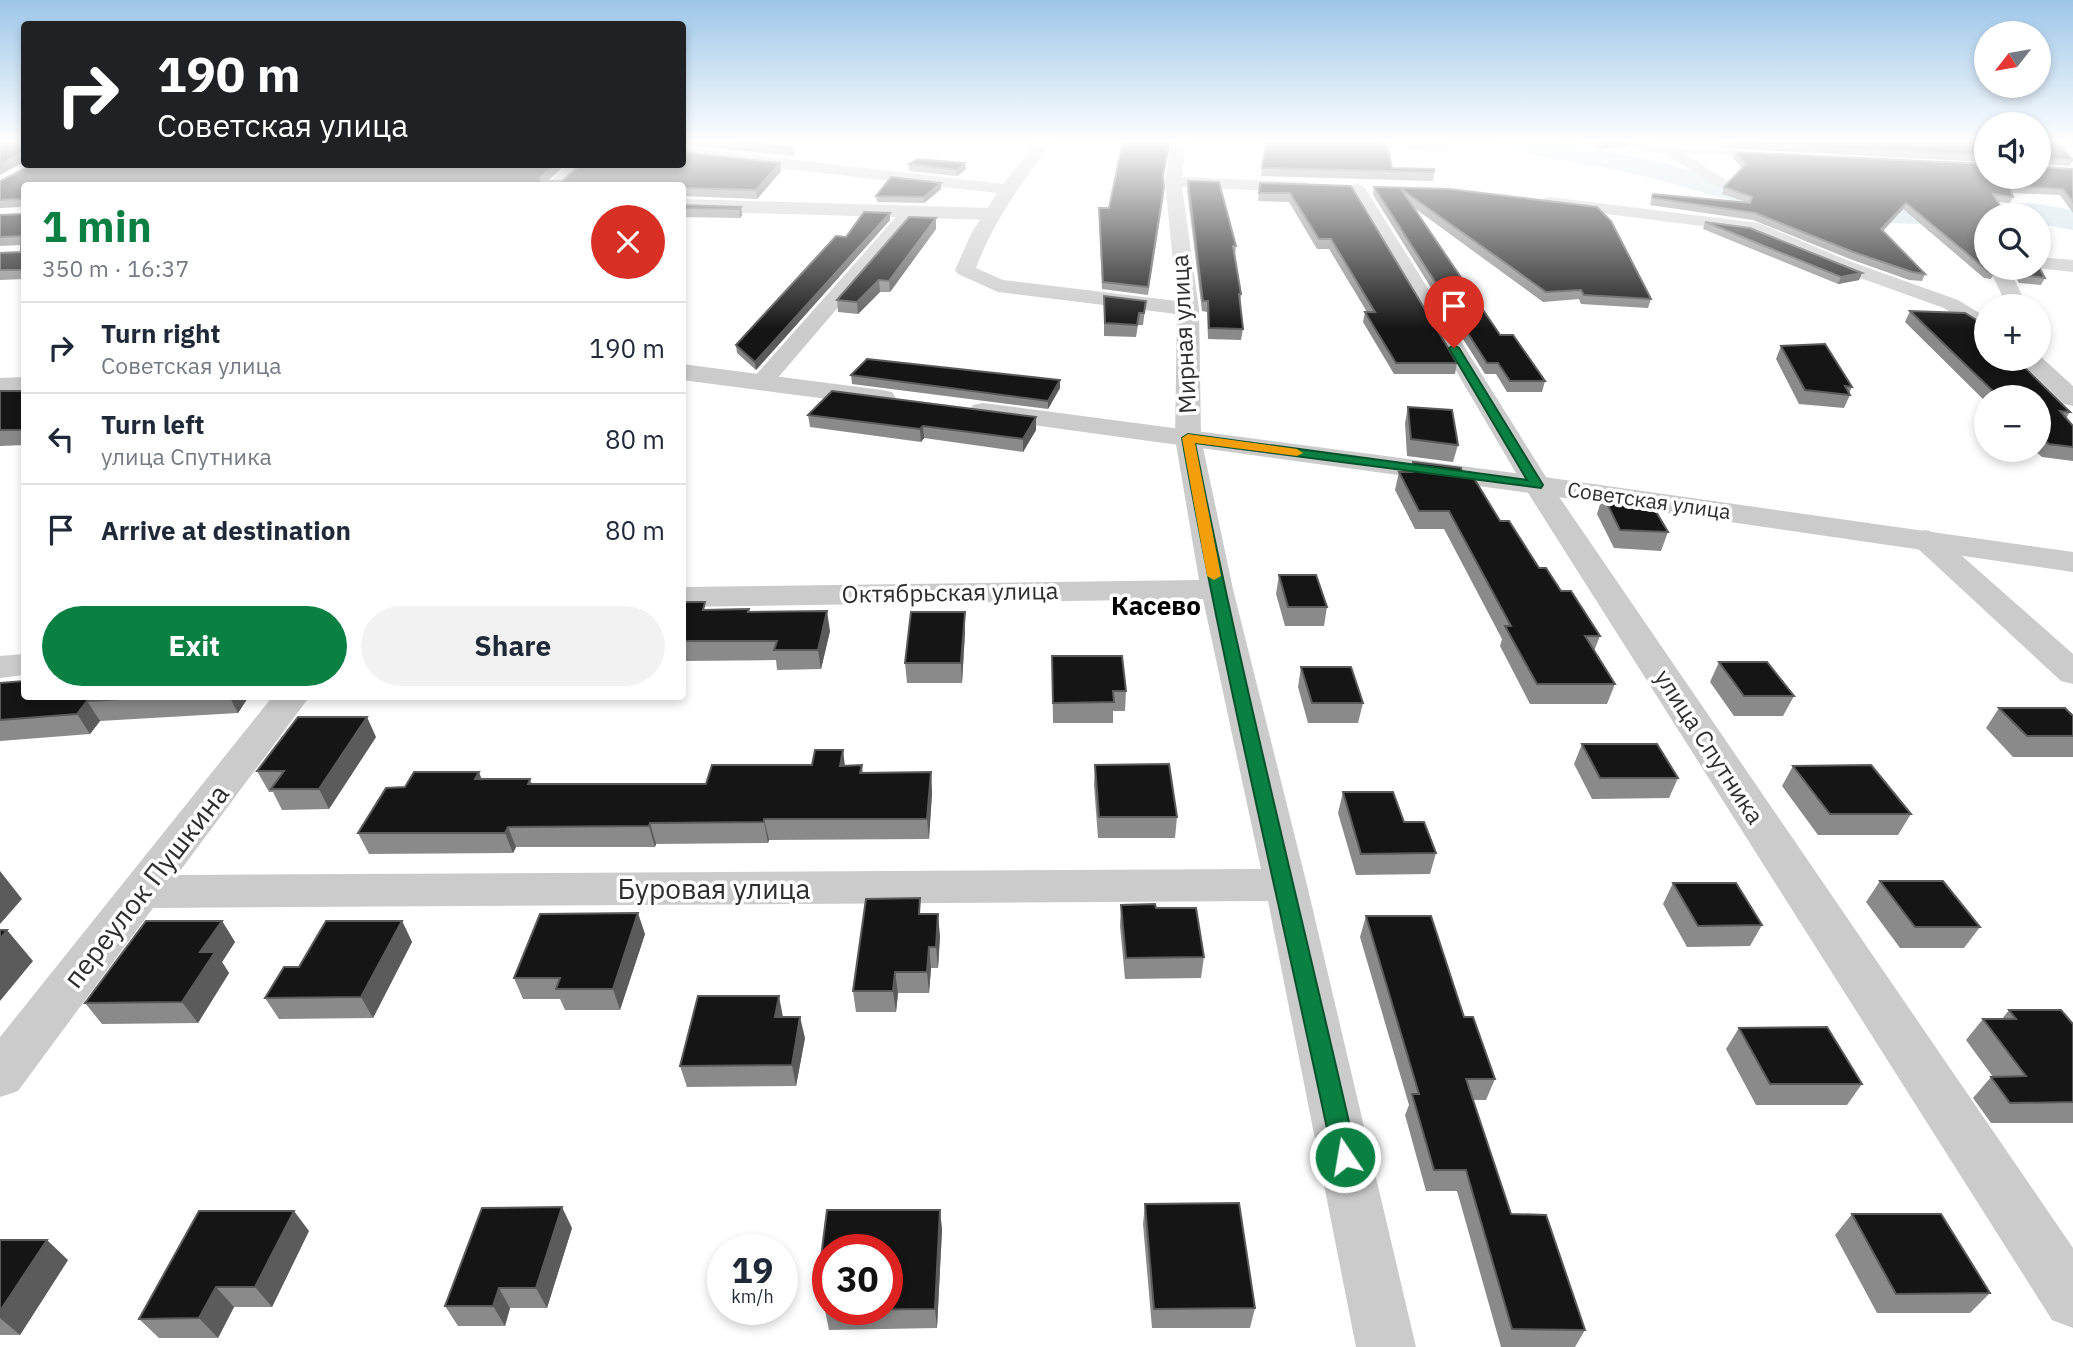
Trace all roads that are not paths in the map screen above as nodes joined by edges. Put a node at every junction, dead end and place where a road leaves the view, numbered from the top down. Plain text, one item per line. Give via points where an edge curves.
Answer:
1 (997, 203) edge
2 (1175, 203) edge
3 (1370, 203) edge
4 (1559, 203) edge
5 (1729, 203) edge
6 (686, 205) edge
7 (910, 212) junction
8 (990, 214) junction
9 (1752, 227) junction
10 (2051, 264) edge
11 (2073, 266) edge
12 (1188, 309) junction
13 (1974, 318) edge
14 (2051, 367) edge
15 (2044, 371) edge
16 (686, 372) edge
17 (762, 382) junction
18 (21, 384) edge
19 (0, 386) edge
20 (2073, 397) edge
21 (913, 402) edge
22 (954, 407) edge
23 (1188, 438) junction
24 (1537, 485) junction
25 (1925, 539) junction
26 (2073, 562) edge
27 (1217, 589) junction
28 (686, 597) edge
29 (21, 665) edge
30 (0, 667) edge
31 (2073, 673) edge
32 (289, 700) edge
33 (1286, 885) junction
34 (143, 892) junction
35 (0, 1075) edge
36 (2073, 1299) edge
37 (1386, 1347) edge

1 - 8 street
2 - 12 street, Мирная улица
3 - 24 street, улица Спутника
4 - 9 street
5 - 9 street
6 - 7 street
7 - 8 street
7 - 17 street
8 - 12 street via 965,270 998,286
9 - 13 street via 1951,304
10 - 11 street
12 - 23 street, Мирная улица
14 - 20 street
15 - 20 street
16 - 17 street
17 - 21 street
18 - 19 street
22 - 23 street, Советская улица
23 - 24 street, Советская улица
23 - 27 street, Мирная улица
24 - 25 street, Советская улица
24 - 36 street, улица Спутника
25 - 26 street, Советская улица
25 - 31 street
27 - 28 street, Октябрьская улица
27 - 33 street, Мирная улица
29 - 30 street
32 - 34 street, переулок Пушкина
33 - 34 street, Буровая улица
33 - 37 street, Мирная улица
34 - 35 street, переулок Пушкина

